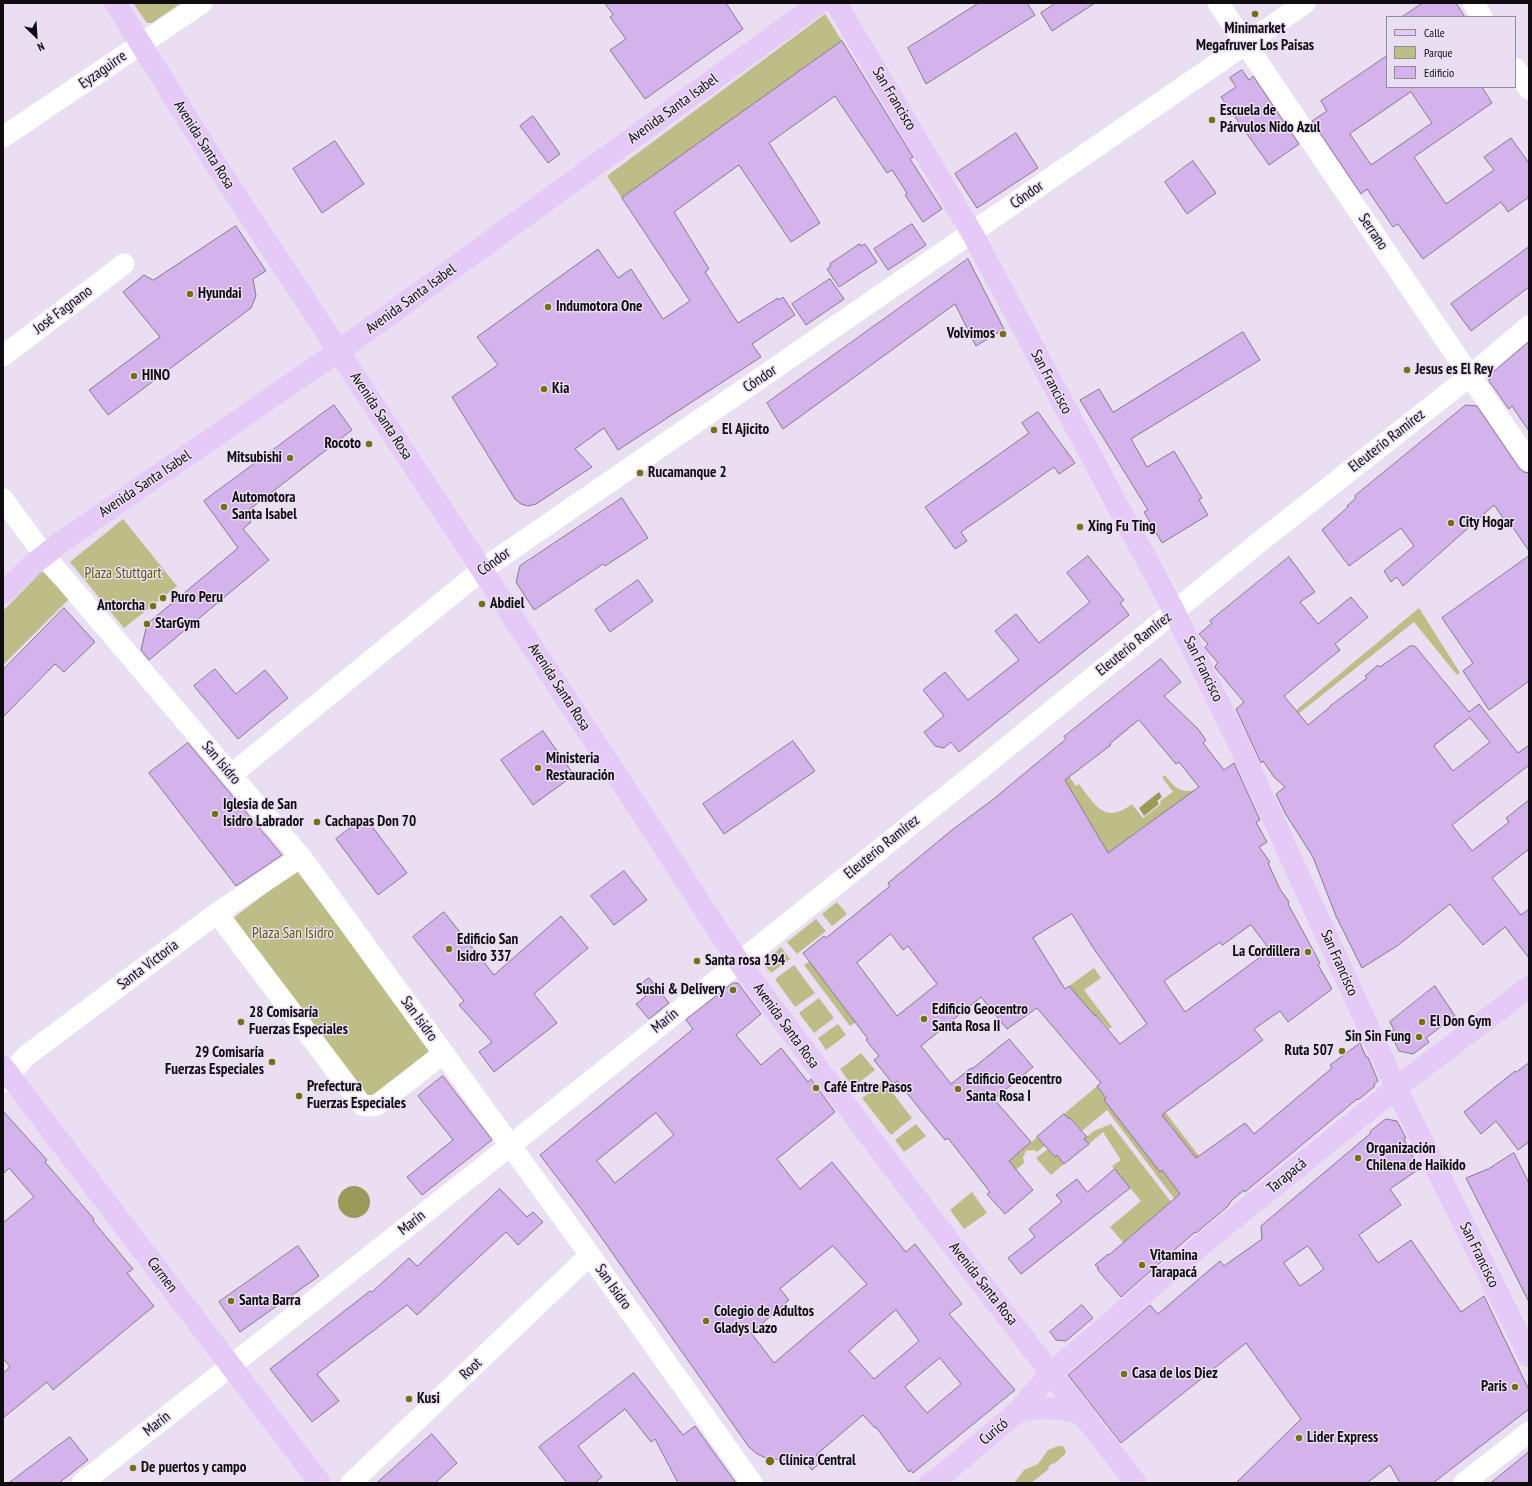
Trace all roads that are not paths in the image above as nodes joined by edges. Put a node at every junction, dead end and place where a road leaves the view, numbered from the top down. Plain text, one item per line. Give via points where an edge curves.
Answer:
1 (115, 3) edge
2 (202, 3) edge
3 (819, 3) edge
4 (836, 3) edge
5 (1218, 3) edge
6 (1305, 3) edge
7 (1473, 3) edge
8 (1481, 16) edge
9 (141, 43) junction
10 (1246, 44) junction
11 (1516, 70) edge
12 (1529, 90) edge
13 (3, 137) edge
14 (972, 233) junction
15 (124, 264) dead end
16 (1529, 326) edge
17 (339, 351) junction
18 (3, 356) edge
19 (1470, 376) junction
20 (1529, 461) edge
21 (3, 499) edge
22 (44, 555) junction
23 (482, 569) junction
24 (3, 594) edge
25 (1174, 611) junction
26 (231, 775) junction
27 (301, 857) junction
28 (217, 913) junction
29 (739, 962) junction
30 (1529, 987) edge
31 (444, 1053) junction
32 (5, 1075) edge
33 (1396, 1088) junction
34 (511, 1145) junction
35 (590, 1255) junction
36 (1529, 1356) edge
37 (232, 1366) junction
38 (1052, 1373) junction
39 (1017, 1412) junction
40 (1084, 1415) junction
41 (1529, 1432) edge
42 (82, 1483) edge
43 (320, 1483) edge
44 (351, 1483) edge
45 (752, 1483) edge
46 (930, 1483) edge
47 (1136, 1483) edge
48 (1464, 1483) edge

1 - 9 main road, Avenida Santa Rosa
2 - 9 street, Eyzaguirre
3 - 17 main road, Avenida Santa Isabel
4 - 14 main road, San Francisco
5 - 10 street, Serrano
6 - 10 street, Cóndor
7 - 8 street
9 - 13 street, Eyzaguirre
9 - 17 main road, Avenida Santa Rosa via 217,166
10 - 14 street, Cóndor
10 - 19 street, Serrano
11 - 12 street
14 - 23 street, Cóndor
14 - 25 main road, San Francisco
15 - 18 street, José Fagnano
16 - 19 street, Eleuterio Ramírez
17 - 22 main road, Avenida Santa Isabel
17 - 23 main road, Avenida Santa Rosa
19 - 20 street, Serrano
19 - 25 street, Eleuterio Ramírez
21 - 22 street, San Isidro
22 - 24 main road, Avenida Santa Isabel
22 - 26 street, San Isidro
23 - 26 street, Cóndor
23 - 29 main road, Avenida Santa Rosa
25 - 29 street, Eleuterio Ramírez
25 - 33 main road, San Francisco via 1236,738
26 - 27 street, San Isidro
27 - 28 street, Santa Victoria
27 - 31 street, San Isidro
28 - 31 street, San Isidro via 362,1105 377,1105
28 - 32 street, Santa Victoria via 26,1056
29 - 34 street, Marín
29 - 38 main road, Avenida Santa Rosa via 835,1092
30 - 33 main road, Tarapacá
31 - 34 street, San Isidro
32 - 37 main road, Carmen
33 - 36 main road, San Francisco
33 - 38 main road, Tarapacá via 1200,1246
34 - 35 street, San Isidro
34 - 37 street, Marín
35 - 44 street, Root
35 - 45 street, San Isidro
37 - 42 street, Marín
37 - 43 main road, Carmen
38 - 39 main road, Curicó
38 - 40 main road, Avenida Santa Rosa
39 - 40 main road via 1049,1407
39 - 46 main road, Curicó
40 - 47 main road, Avenida Santa Rosa
41 - 48 street

